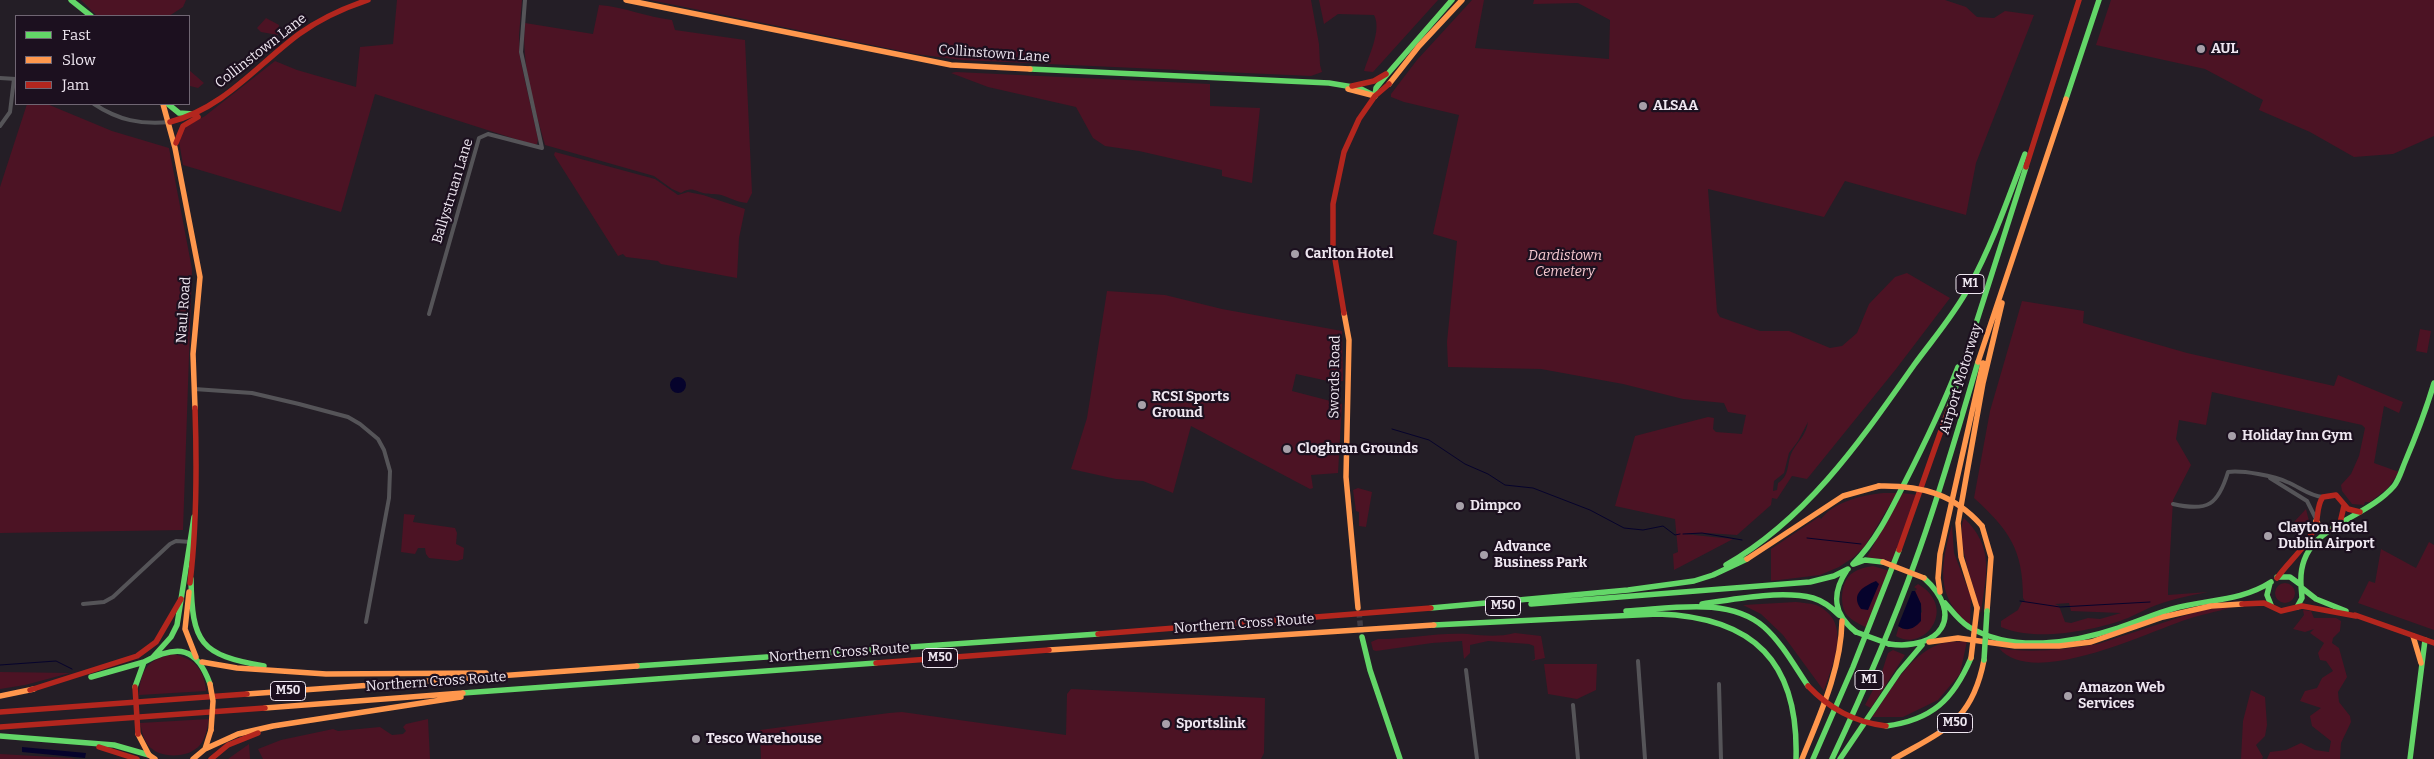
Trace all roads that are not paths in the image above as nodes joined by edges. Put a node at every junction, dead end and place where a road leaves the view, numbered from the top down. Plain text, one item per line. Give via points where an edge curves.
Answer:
1 (71, 0) edge
2 (368, 0) edge
3 (525, 0) edge
4 (626, 0) edge
5 (1452, 0) edge
6 (1462, 0) edge
7 (2079, 0) edge
8 (2098, 0) edge
9 (90, 15) edge
10 (2063, 48) junction
11 (1390, 71) junction
12 (0, 78) edge
13 (15, 79) edge
14 (1335, 84) junction
15 (1350, 86) junction
16 (1375, 96) junction
17 (96, 105) edge
18 (163, 105) edge
19 (169, 105) edge
20 (202, 112) junction
21 (170, 122) junction
22 (0, 126) edge
23 (175, 148) junction
24 (2011, 266) junction
25 (1997, 304) junction
26 (1980, 312) junction
27 (430, 314) dead end
28 (2434, 383) edge
29 (194, 389) junction
30 (2270, 478) junction
31 (2323, 497) junction
32 (197, 503) junction
33 (2174, 504) dead end
34 (2344, 506) junction
35 (2360, 512) junction
36 (2316, 519) junction
37 (2340, 524) junction
38 (2330, 531) junction
39 (188, 542) junction
40 (195, 543) junction
41 (1850, 566) junction
42 (191, 579) junction
43 (2274, 580) junction
44 (1677, 583) junction
45 (2301, 587) junction
46 (1940, 592) junction
47 (181, 599) junction
48 (1945, 603) junction
49 (84, 604) dead end
50 (2271, 604) junction
51 (2297, 607) junction
52 (1358, 608) tunnel mouth
53 (1660, 609) junction
54 (1366, 614) junction
55 (1839, 615) junction
56 (2356, 616) junction
57 (1493, 621) junction
58 (1842, 621) junction
59 (366, 622) dead end
60 (2413, 636) junction
61 (1362, 637) tunnel mouth
62 (2425, 640) junction
63 (1925, 643) junction
64 (2434, 644) edge
65 (153, 657) junction
66 (196, 657) junction
67 (144, 662) junction
68 (202, 662) junction
69 (1638, 662) dead end
70 (1466, 670) dead end
71 (2422, 670) junction
72 (567, 671) junction
73 (308, 673) junction
74 (1719, 684) dead end
75 (513, 689) junction
76 (30, 690) junction
77 (0, 696) edge
78 (1573, 705) dead end
79 (0, 712) edge
80 (303, 721) junction
81 (0, 726) edge
82 (0, 736) edge
83 (52, 738) junction
84 (205, 749) junction
85 (152, 757) edge
86 (198, 757) edge
87 (137, 759) edge
88 (193, 759) edge
89 (211, 759) edge
90 (1400, 759) edge
91 (1477, 759) edge
92 (1578, 759) edge
93 (1645, 759) edge
94 (1721, 759) edge
95 (1796, 759) edge
96 (1802, 759) edge
97 (1813, 759) edge
98 (1832, 759) edge
99 (1840, 759) edge
100 (1894, 759) edge
101 (2410, 759) edge

1 - 9 main road
2 - 20 main road, Collinstown Lane via 327,16 299,34
3 - 27 street, Ballystruan Lane via 521,52 542,148 488,134 479,138
4 - 14 main road, Collinstown Lane via 951,65
5 - 11 main road, Swords Road
6 - 16 main road, Swords Road via 1418,46 1386,88
7 - 10 main road, Airport Motorway / M1
8 - 24 main road, Airport Motorway / M1
10 - 26 main road, Airport Motorway / M1
10 - 44 main road, M1 via 1984,258 1967,289 1888,402 1851,451 1771,536 1735,560
11 - 15 main road via 1374,81
11 - 16 main road, Swords Road via 1376,88
12 - 13 street
13 - 22 street via 10,110
14 - 15 main road, Collinstown Lane
14 - 16 main road, Collinstown Lane
15 - 16 main road, Collinstown Lane
16 - 52 main road, Swords Road via 1359,119 1344,152 1332,218 1333,247 1349,340 1346,484
17 - 21 street via 118,118 136,122
18 - 21 main road, Naul Road
19 - 20 main road via 181,114
20 - 21 main road, Collinstown Lane
20 - 23 main road via 183,126 176,136
21 - 23 main road, Naul Road
23 - 29 main road, Naul Road via 200,276 193,354
24 - 25 main road, Airport Motorway / M1
24 - 53 main road, bridge via 1983,384 1958,522 1961,557 1977,608 1972,658 1954,692 1917,720 1886,726 1863,723 1841,714 1821,700 1773,636 1738,611
25 - 46 main road via 1940,554
25 - 98 main road, Airport Motorway / M1 via 1915,564 1867,684
26 - 41 main road via 1936,421 1874,540
26 - 97 main road, Airport Motorway / M1 via 1890,578
28 - 35 main road via 2400,477 2379,500
29 - 32 main road, Naul Road
29 - 59 street via 252,393 348,417 378,439 390,471 389,498
30 - 31 street via 2286,481 2308,494
30 - 33 street via 2239,471 2228,472 2222,491 2206,507
30 - 36 street via 2307,501
31 - 34 main road via 2336,495
31 - 36 main road
32 - 39 main road, Naul Road
32 - 40 main road, Naul Road
34 - 35 main road
34 - 37 main road
35 - 37 main road
36 - 38 main road via 2320,528
36 - 43 main road via 2295,558
37 - 38 main road
38 - 45 main road via 2316,539 2305,555 2300,569
39 - 40 street
39 - 47 main road, Naul Road
39 - 49 street via 170,544 108,599
40 - 42 main road, Naul Road
41 - 46 main road, bridge via 1865,560 1883,562 1924,578
41 - 54 main road, M50 via 1810,582
41 - 55 main road via 1836,590
42 - 66 main road, Naul Road via 185,623
42 - 73 main road via 193,623 200,641 213,654 235,661
43 - 45 main road via 2290,576
43 - 48 main road via 2246,596 2174,608 2112,631 2062,641 2030,642 1983,634 1968,626
43 - 50 main road via 2267,591
44 - 54 main road, M50
44 - 100 main road, M50, bridge via 1704,578 1737,565 1843,496 1880,486 1917,486 1938,492 1967,508 1982,526 1992,557 1984,660 1976,693 1966,712 1942,733
45 - 51 main road via 2302,598
45 - 56 main road via 2316,599
46 - 48 main road
47 - 65 main road, Naul Road via 177,625
47 - 76 main road via 156,642 136,656
48 - 63 main road via 1940,629
50 - 51 main road via 2284,611
50 - 63 main road via 2248,602 2186,610 2080,644 2015,646 1958,638
51 - 56 main road
53 - 55 main road, M50 via 1799,597 1819,600
53 - 57 main road, M50
54 - 72 main road, Northern Cross Route / M50
55 - 58 main road
56 - 60 main road
57 - 75 main road, Northern Cross Route / M50
57 - 95 main road, Northern Cross Route / M50 via 1670,614 1709,618 1730,626 1754,641 1784,677 1798,724
58 - 63 main road, bridge via 1856,632 1889,644 1906,648
58 - 96 main road via 1839,657
60 - 62 main road
60 - 71 main road
61 - 90 main road
62 - 64 main road
62 - 71 main road
63 - 99 main road via 1900,672
65 - 66 main road via 170,652
65 - 67 main road
66 - 68 main road
67 - 76 main road
67 - 85 main road, bridge via 135,687 138,734
68 - 73 main road via 225,667
68 - 84 main road, bridge via 213,701 211,730
69 - 93 street
70 - 91 street
71 - 101 main road
72 - 73 main road via 399,675
72 - 79 main road, Northern Cross Route / M50
74 - 94 street
75 - 80 main road
75 - 81 main road, Northern Cross Route / M50
76 - 77 main road
78 - 92 street
80 - 84 main road via 238,734
80 - 89 main road via 232,743
82 - 83 main road
83 - 85 main road via 114,745
83 - 87 main road via 105,748
84 - 86 main road
86 - 88 main road

